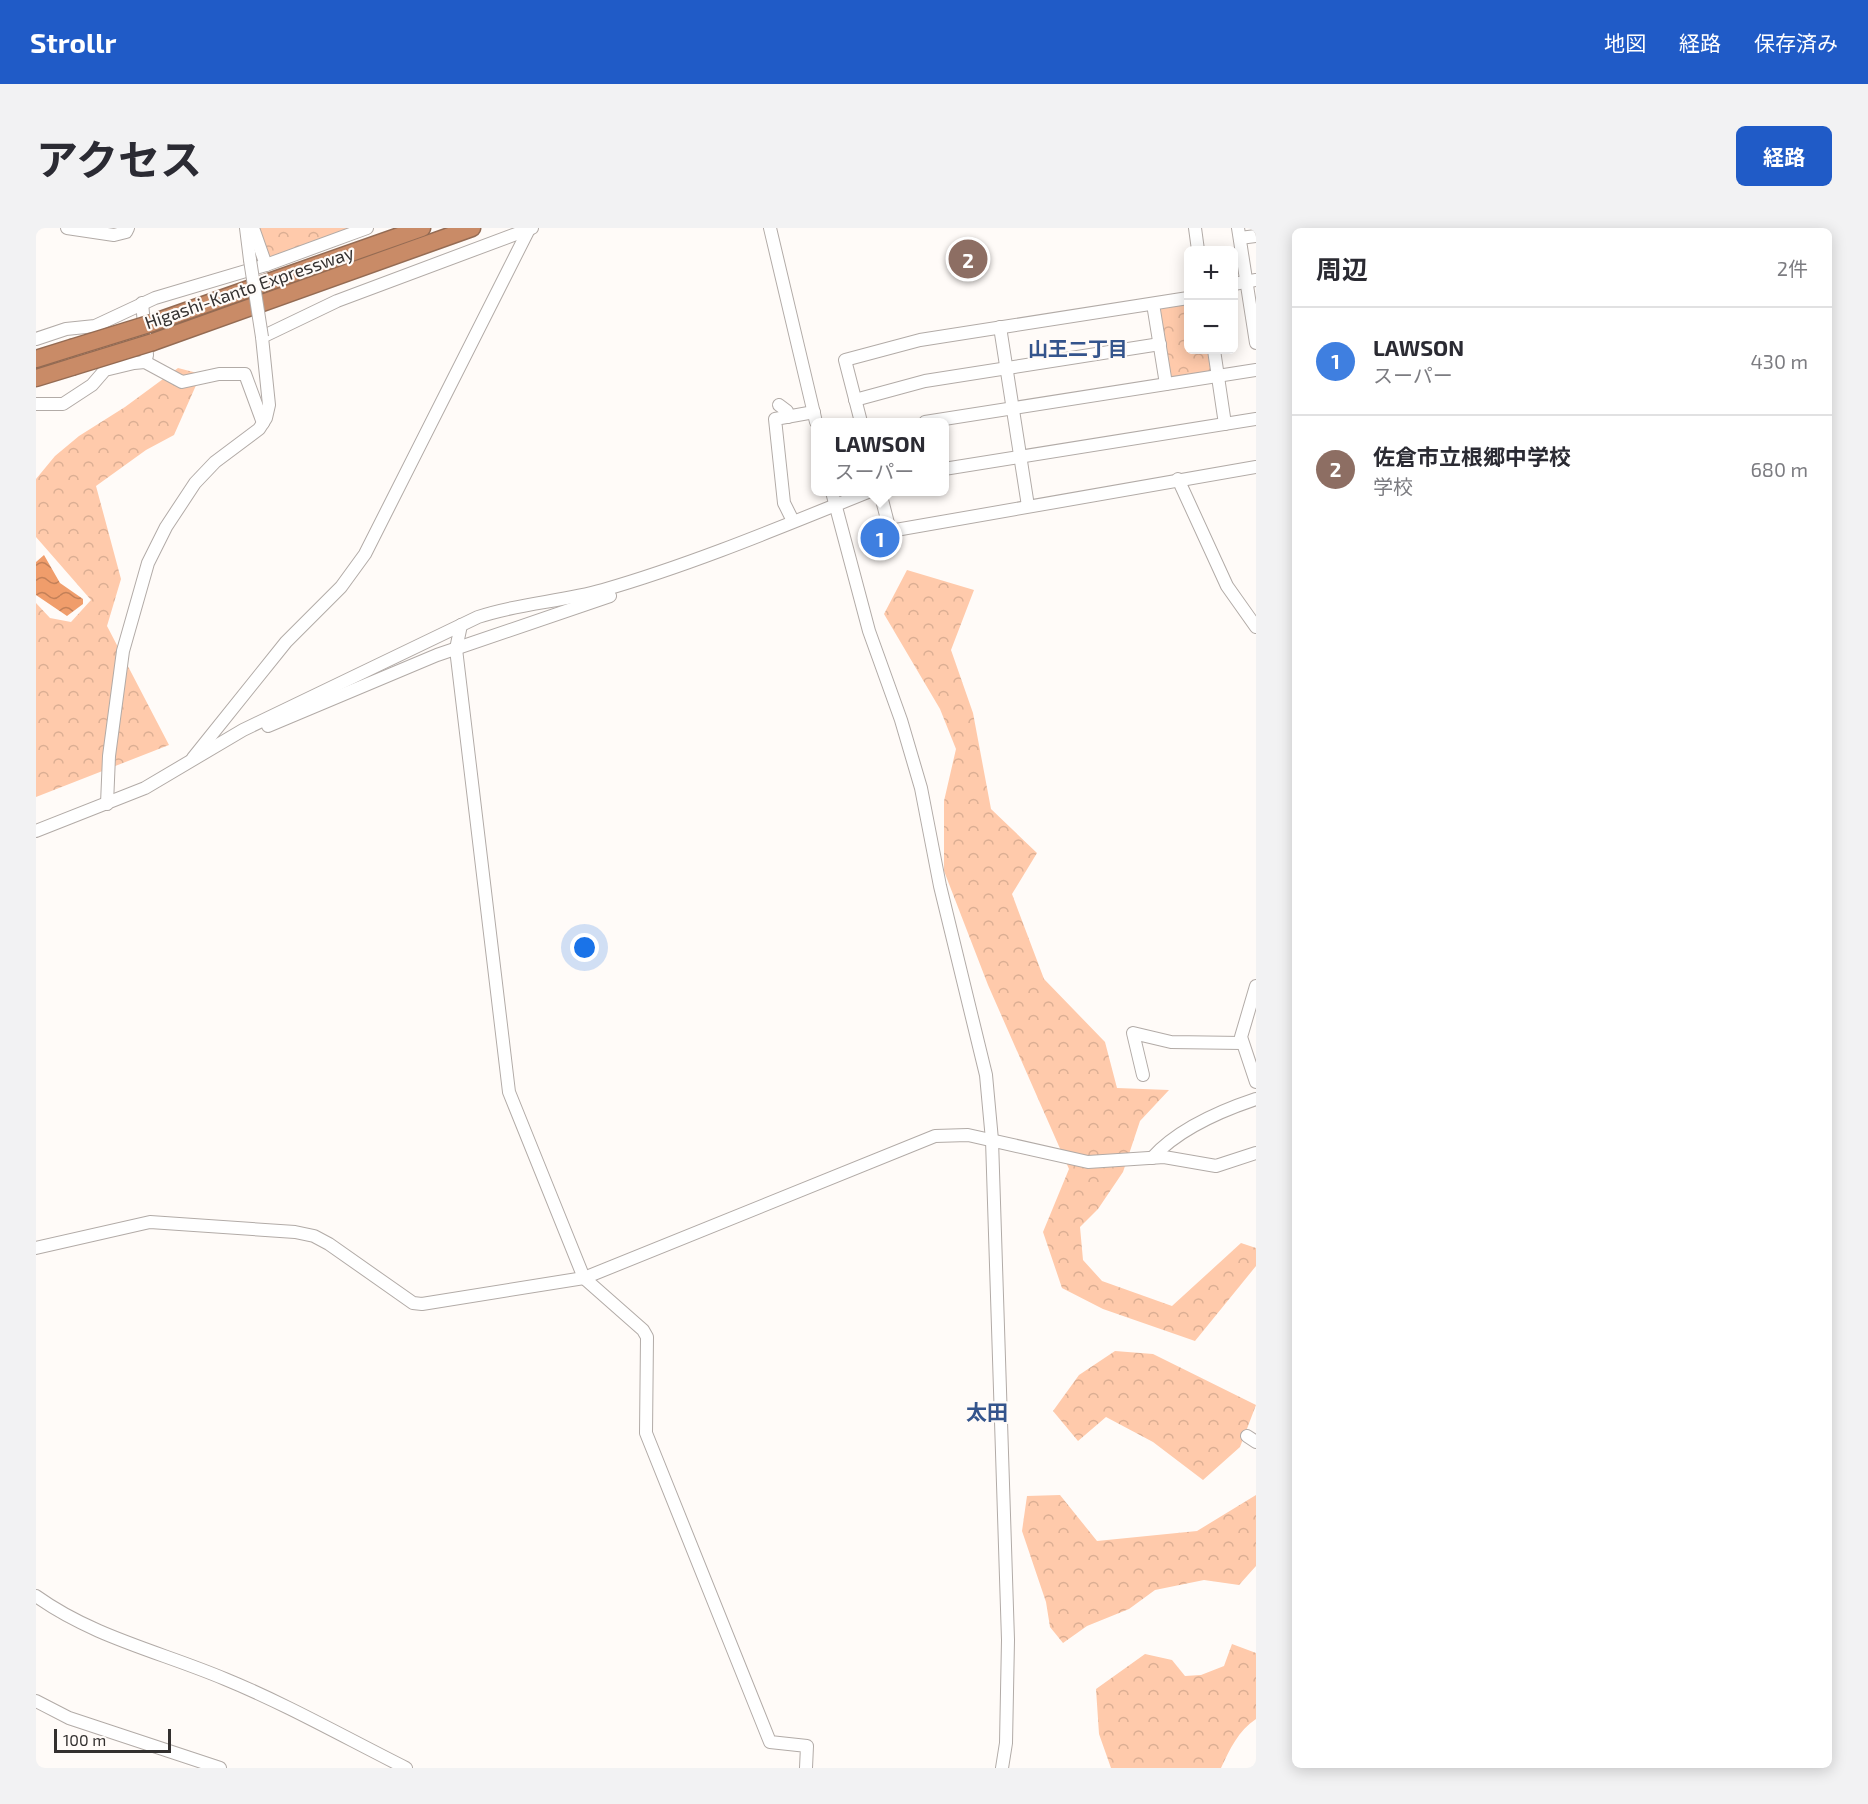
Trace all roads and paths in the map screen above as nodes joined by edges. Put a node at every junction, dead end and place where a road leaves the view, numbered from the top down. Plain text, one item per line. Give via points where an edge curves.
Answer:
1 (67, 228) edge
2 (129, 228) edge
3 (246, 228) edge
4 (253, 228) edge
5 (367, 228) edge
6 (422, 228) edge
7 (472, 228) edge
8 (770, 228) edge
9 (1195, 228) edge
10 (530, 229) edge
11 (1239, 233) edge
12 (1256, 236) edge
13 (1197, 246) edge
14 (266, 265) junction
15 (1251, 281) edge
16 (1184, 299) edge
17 (142, 303) junction
18 (1154, 304) junction
19 (1255, 325) edge
20 (1000, 327) junction
21 (262, 337) junction
22 (36, 339) edge
23 (1256, 343) edge
24 (1160, 344) junction
25 (1215, 354) edge
26 (36, 359) edge
27 (145, 362) junction
28 (1006, 367) junction
29 (1256, 370) edge
30 (1218, 376) junction
31 (36, 378) edge
32 (1166, 384) junction
33 (855, 400) junction
34 (36, 404) edge
35 (779, 405) dead end
36 (1013, 408) junction
37 (788, 417) junction
38 (815, 417) edge
39 (860, 418) edge
40 (949, 419) edge
41 (1256, 420) edge
42 (263, 423) junction
43 (1226, 424) junction
44 (1020, 457) junction
45 (1256, 467) edge
46 (949, 468) edge
47 (1178, 479) junction
48 (833, 496) edge
49 (858, 496) edge
50 (881, 496) edge
51 (836, 505) junction
52 (1028, 506) junction
53 (793, 521) junction
54 (702, 557) junction
55 (461, 625) junction
56 (1256, 627) edge
57 (423, 643) junction
58 (456, 649) junction
59 (211, 750) junction
60 (186, 766) junction
61 (107, 804) junction
62 (36, 831) edge
63 (1256, 987) edge
64 (1242, 1043) junction
65 (1143, 1075) dead end
66 (1256, 1082) edge
67 (1256, 1099) edge
68 (992, 1140) junction
69 (1256, 1153) edge
70 (1152, 1158) junction
71 (36, 1248) edge
72 (584, 1278) junction
73 (36, 1596) edge
74 (36, 1701) edge
75 (220, 1768) edge
76 (406, 1768) edge
77 (806, 1768) edge
78 (1002, 1768) edge

1 - 2 street via 114,235
3 - 21 street, bridge
4 - 14 street
5 - 14 street
6 - 26 highway, Higashi-Kanto Expressway, bridge via 152,323
7 - 31 highway, Higashi-Kanto Expressway, bridge via 153,342
8 - 38 street
9 - 13 street
10 - 21 street via 337,301
10 - 60 street via 353,573 286,642
11 - 12 street
11 - 15 street
14 - 17 street
15 - 19 street
16 - 18 street
17 - 22 street via 95,326 66,329
17 - 27 street
18 - 20 street
18 - 24 street
19 - 23 street
20 - 28 street
20 - 33 street via 920,340 845,360
21 - 42 street via 269,405
24 - 28 street
24 - 32 street
25 - 30 street
27 - 34 street via 105,370 92,385 63,404
27 - 42 street via 182,382 219,374 245,374
28 - 33 street via 925,381
28 - 36 street
29 - 30 street
30 - 32 street
30 - 43 street
32 - 36 street
33 - 39 street
35 - 37 street
36 - 40 street
36 - 44 street
37 - 38 street
37 - 53 street via 775,419 784,503
41 - 43 street
42 - 61 street via 195,483 148,563 123,651 109,756
43 - 44 street
44 - 46 street
44 - 52 street
45 - 47 street
47 - 52 street
47 - 56 street via 1227,586
48 - 51 street
49 - 51 street
50 - 52 street via 890,531
51 - 53 street
51 - 68 street via 869,631 921,788 940,886 986,1075
53 - 54 street
54 - 55 street via 585,595 512,606
54 - 58 street via 632,588
55 - 57 street
55 - 58 street
57 - 58 street via 443,643
57 - 59 street via 328,687
58 - 59 street
58 - 72 street via 509,1092
59 - 60 street
60 - 61 street
61 - 62 street
63 - 64 street via 1242,1028
64 - 65 street via 1171,1042 1133,1033
64 - 66 street
67 - 70 street via 1231,1107 1166,1143
68 - 70 street via 1089,1162
68 - 72 street via 948,1134 922,1140
68 - 78 street via 1008,1640
69 - 70 street via 1216,1166
71 - 72 street via 150,1222 295,1232 329,1244 413,1303 422,1304
72 - 77 street via 647,1337 646,1433 770,1742 807,1746
73 - 76 street via 66,1616 141,1650 225,1679
74 - 75 street via 69,1718

